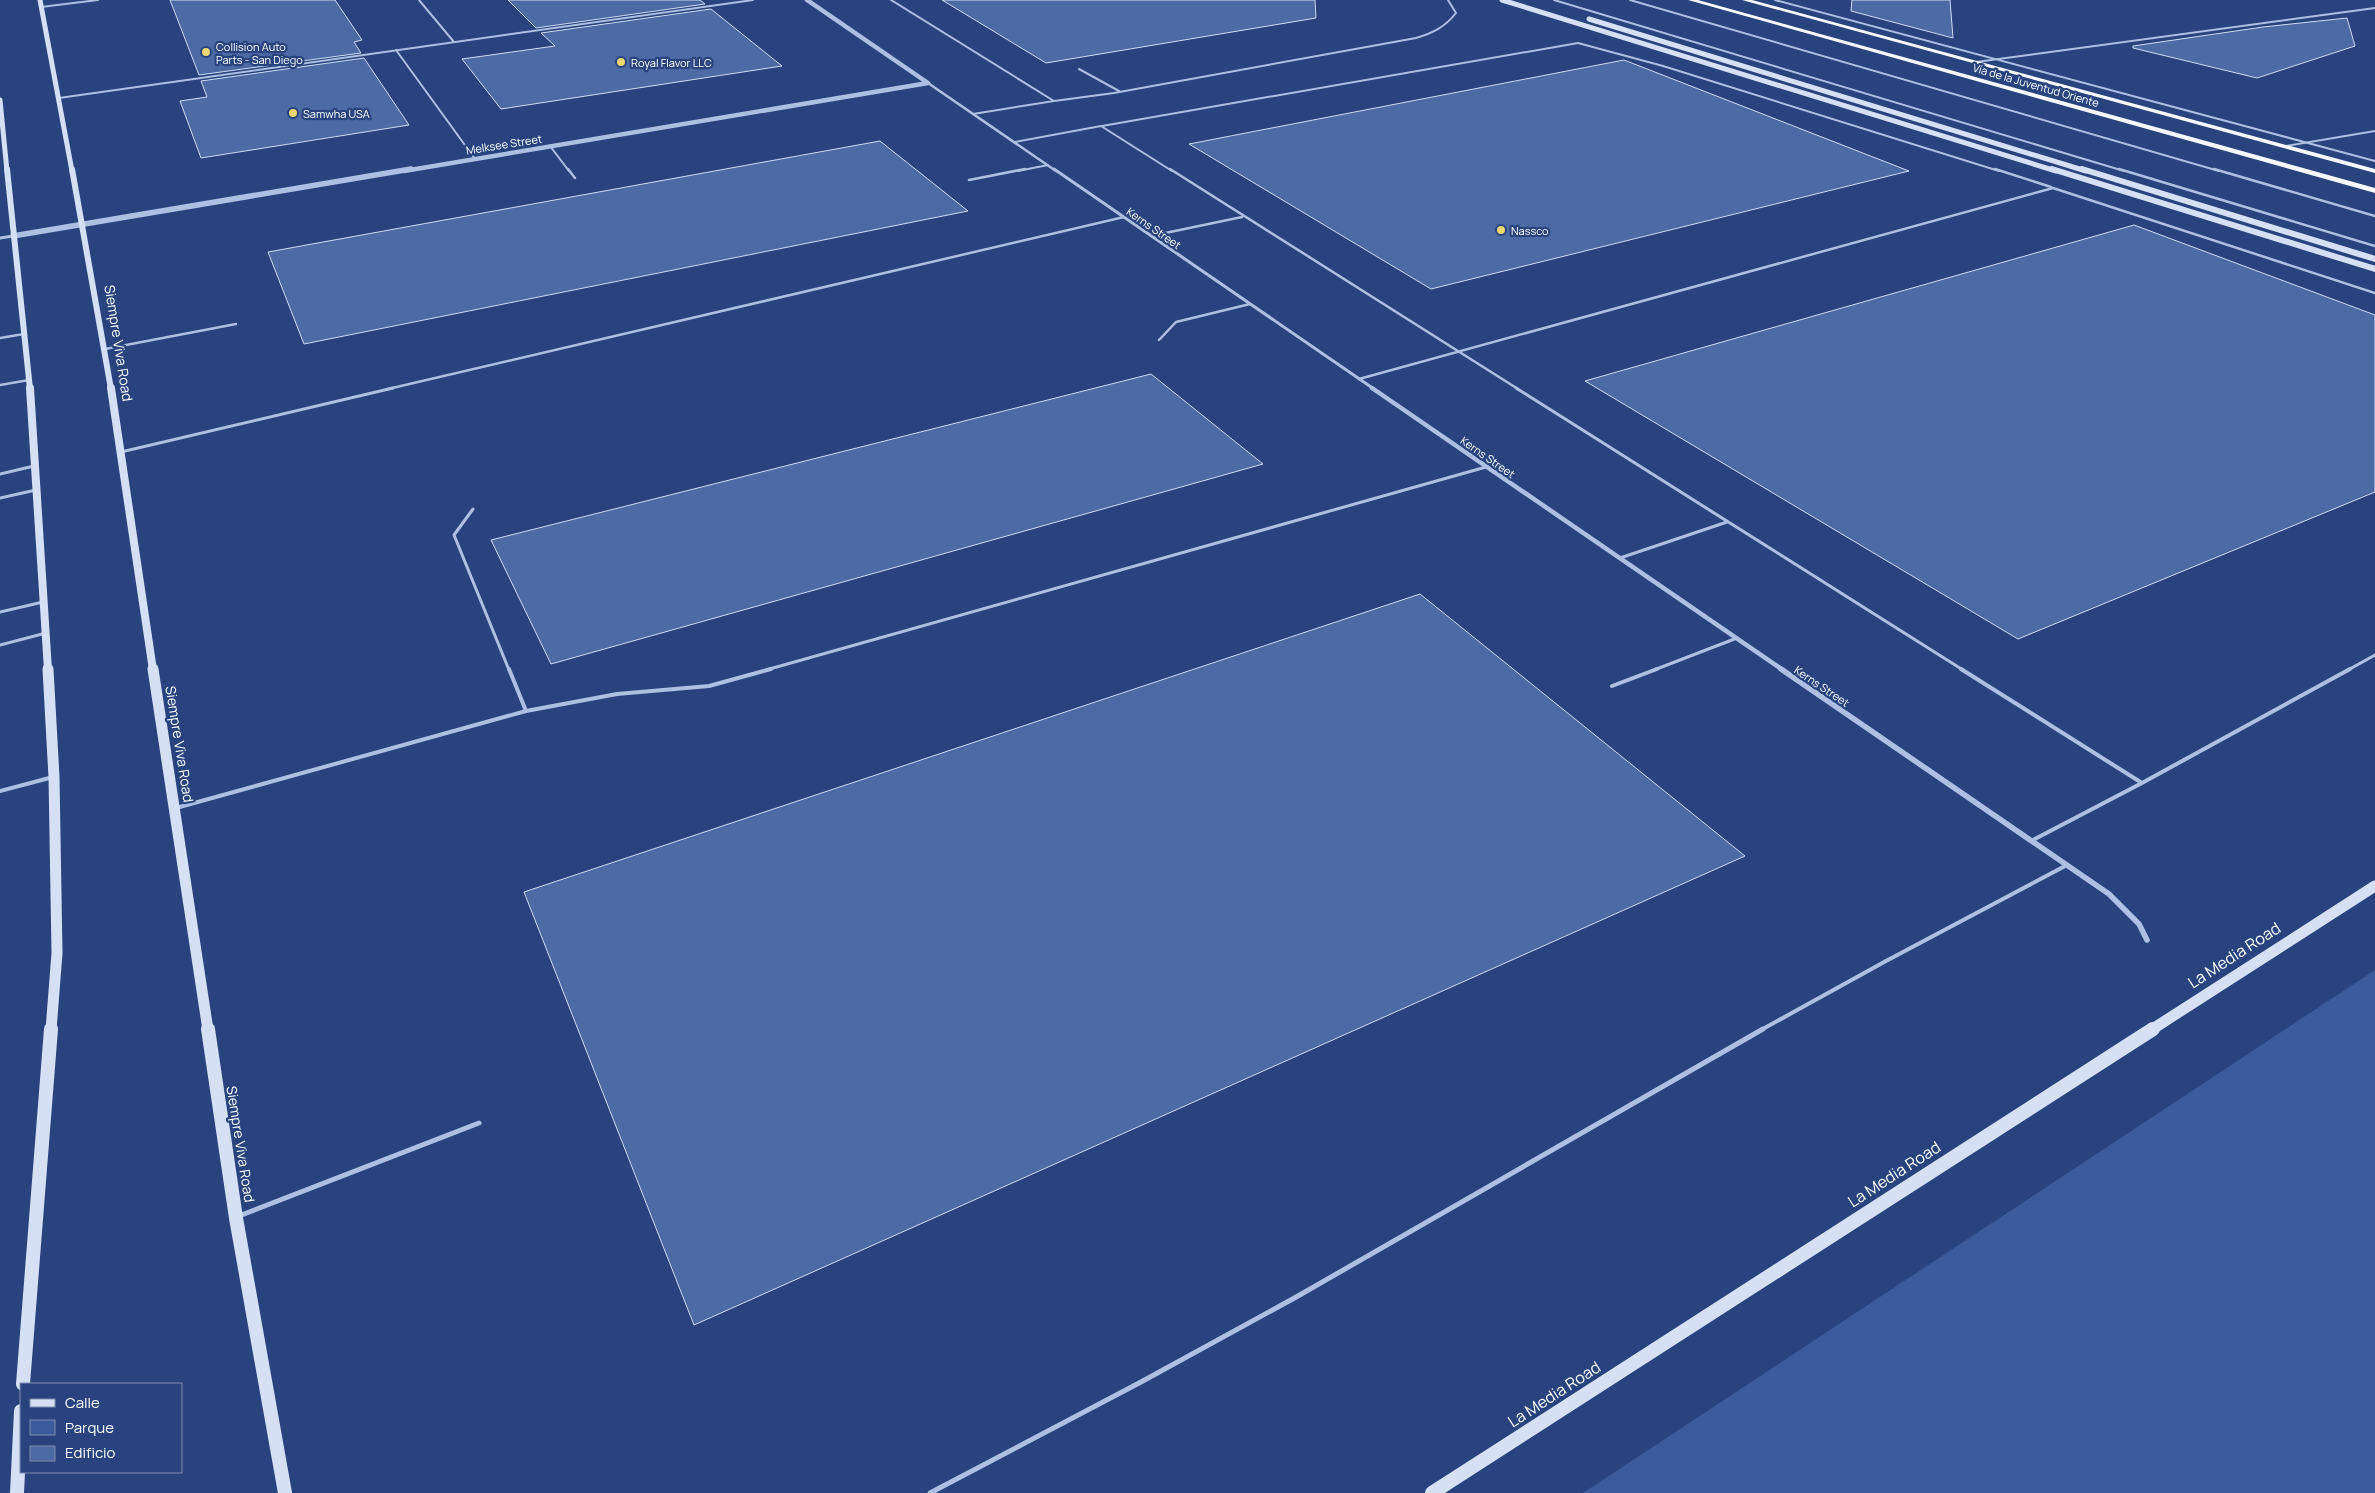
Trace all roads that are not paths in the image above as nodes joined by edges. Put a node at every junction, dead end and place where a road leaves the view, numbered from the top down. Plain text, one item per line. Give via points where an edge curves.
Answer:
1 (40, 0) edge
2 (98, 0) edge
3 (419, 0) edge
4 (753, 0) edge
5 (807, 0) edge
6 (890, 0) edge
7 (1448, 0) edge
8 (1502, 0) edge
9 (1525, 0) edge
10 (1554, 0) edge
11 (1630, 0) edge
12 (1691, 0) edge
13 (1745, 0) edge
14 (1775, 0) edge
15 (41, 7) junction
16 (2375, 8) edge
17 (454, 42) junction
18 (396, 50) junction
19 (1996, 59) junction
20 (1973, 62) junction
21 (1079, 69) dead end
22 (928, 83) junction
23 (1119, 90) junction
24 (59, 98) junction
25 (0, 100) edge
26 (1054, 101) junction
27 (973, 114) junction
28 (1101, 126) junction
29 (2375, 131) edge
30 (1015, 142) junction
31 (2308, 143) junction
32 (550, 146) junction
33 (2285, 146) junction
34 (475, 159) junction
35 (2375, 161) edge
36 (1048, 165) junction
37 (2375, 171) edge
38 (575, 178) dead end
39 (969, 180) dead end
40 (2053, 188) junction
41 (2375, 191) edge
42 (2375, 216) edge
43 (1124, 217) junction
44 (1242, 217) junction
45 (83, 225) junction
46 (14, 236) junction
47 (1151, 236) junction
48 (0, 238) edge
49 (2375, 246) edge
50 (2375, 259) edge
51 (2375, 268) edge
52 (2375, 293) edge
53 (1250, 304) junction
54 (236, 324) dead end
55 (24, 334) junction
56 (0, 338) edge
57 (1159, 340) dead end
58 (104, 349) junction
59 (1458, 352) junction
60 (1359, 379) junction
61 (28, 380) junction
62 (0, 385) edge
63 (120, 452) junction
64 (35, 466) junction
65 (1486, 467) junction
66 (0, 474) edge
67 (36, 490) junction
68 (0, 498) edge
69 (473, 509) dead end
70 (1727, 522) junction
71 (1620, 558) junction
72 (43, 602) junction
73 (0, 612) edge
74 (46, 633) junction
75 (1737, 638) junction
76 (0, 645) edge
77 (2375, 655) edge
78 (1612, 686) dead end
79 (526, 711) junction
80 (54, 777) junction
81 (2142, 783) junction
82 (0, 791) edge
83 (174, 809) junction
84 (2031, 840) junction
85 (2067, 865) junction
86 (2375, 886) edge
87 (2147, 940) dead end
88 (479, 1122) dead end
89 (236, 1218) junction
90 (23, 1383) edge
91 (20, 1432) edge
92 (17, 1493) edge
93 (285, 1493) edge
94 (930, 1493) edge
95 (1432, 1493) edge

1 - 15 main road, Siempre Viva Road
2 - 15 lane
3 - 17 lane
4 - 17 lane
5 - 22 street, Kerns Street
6 - 26 lane
7 - 23 lane via 1456,13 1448,24 1434,33 1416,38
8 - 51 main road
9 - 50 main road
10 - 49 lane
11 - 42 lane
12 - 41 highway, Vía de la Juventud Oriente
13 - 20 highway, Vía de la Juventud Oriente
14 - 19 lane
15 - 24 main road, Siempre Viva Road
16 - 19 lane
17 - 18 lane
18 - 24 lane
18 - 34 lane
19 - 20 lane
19 - 31 lane
20 - 33 highway, Vía de la Juventud Oriente
21 - 23 lane
22 - 27 street, Kerns Street
22 - 32 street, Melksee Street
23 - 26 lane via 1100,96
24 - 45 main road, Siempre Viva Road
25 - 46 main road
26 - 27 lane
27 - 30 street, Kerns Street
28 - 30 lane
28 - 40 lane via 1578,43 1672,69
28 - 44 lane
29 - 31 lane
30 - 36 street, Kerns Street
31 - 33 lane
31 - 35 lane
32 - 34 street, Melksee Street
32 - 38 lane
33 - 37 highway, Vía de la Juventud Oriente
34 - 45 street, Melksee Street
36 - 39 lane
36 - 43 street, Kerns Street
40 - 52 lane
40 - 59 lane
43 - 47 street, Kerns Street
43 - 63 lane
44 - 47 lane
44 - 59 lane
45 - 46 street, Melksee Street
45 - 58 main road, Siempre Viva Road
46 - 48 street
46 - 55 main road
47 - 53 street, Kerns Street
53 - 57 lane via 1176,322
53 - 60 street, Kerns Street
54 - 58 lane
55 - 56 lane
55 - 61 main road
58 - 63 main road, Siempre Viva Road
59 - 60 lane
59 - 70 lane
60 - 65 street, Kerns Street
61 - 62 lane
61 - 64 main road
63 - 83 main road, Siempre Viva Road
64 - 66 lane
64 - 67 main road
65 - 71 street, Kerns Street
65 - 79 lane via 709,686 591,697
67 - 68 lane
67 - 72 main road
69 - 79 lane via 454,535
70 - 71 lane
70 - 81 lane
71 - 75 street, Kerns Street
72 - 73 lane
72 - 74 main road
74 - 76 lane
74 - 80 main road
75 - 78 lane
75 - 84 street, Kerns Street
77 - 81 lane
79 - 83 lane
80 - 82 lane
80 - 90 main road via 57,953
81 - 84 lane
83 - 89 main road, Siempre Viva Road
84 - 85 street, Kerns Street
85 - 87 street, Kerns Street via 2109,894 2139,924
85 - 94 lane via 1935,932 1345,1270 1064,1424
86 - 95 main road, La Media Road
88 - 89 lane
89 - 93 main road, Siempre Viva Road
91 - 92 main road

